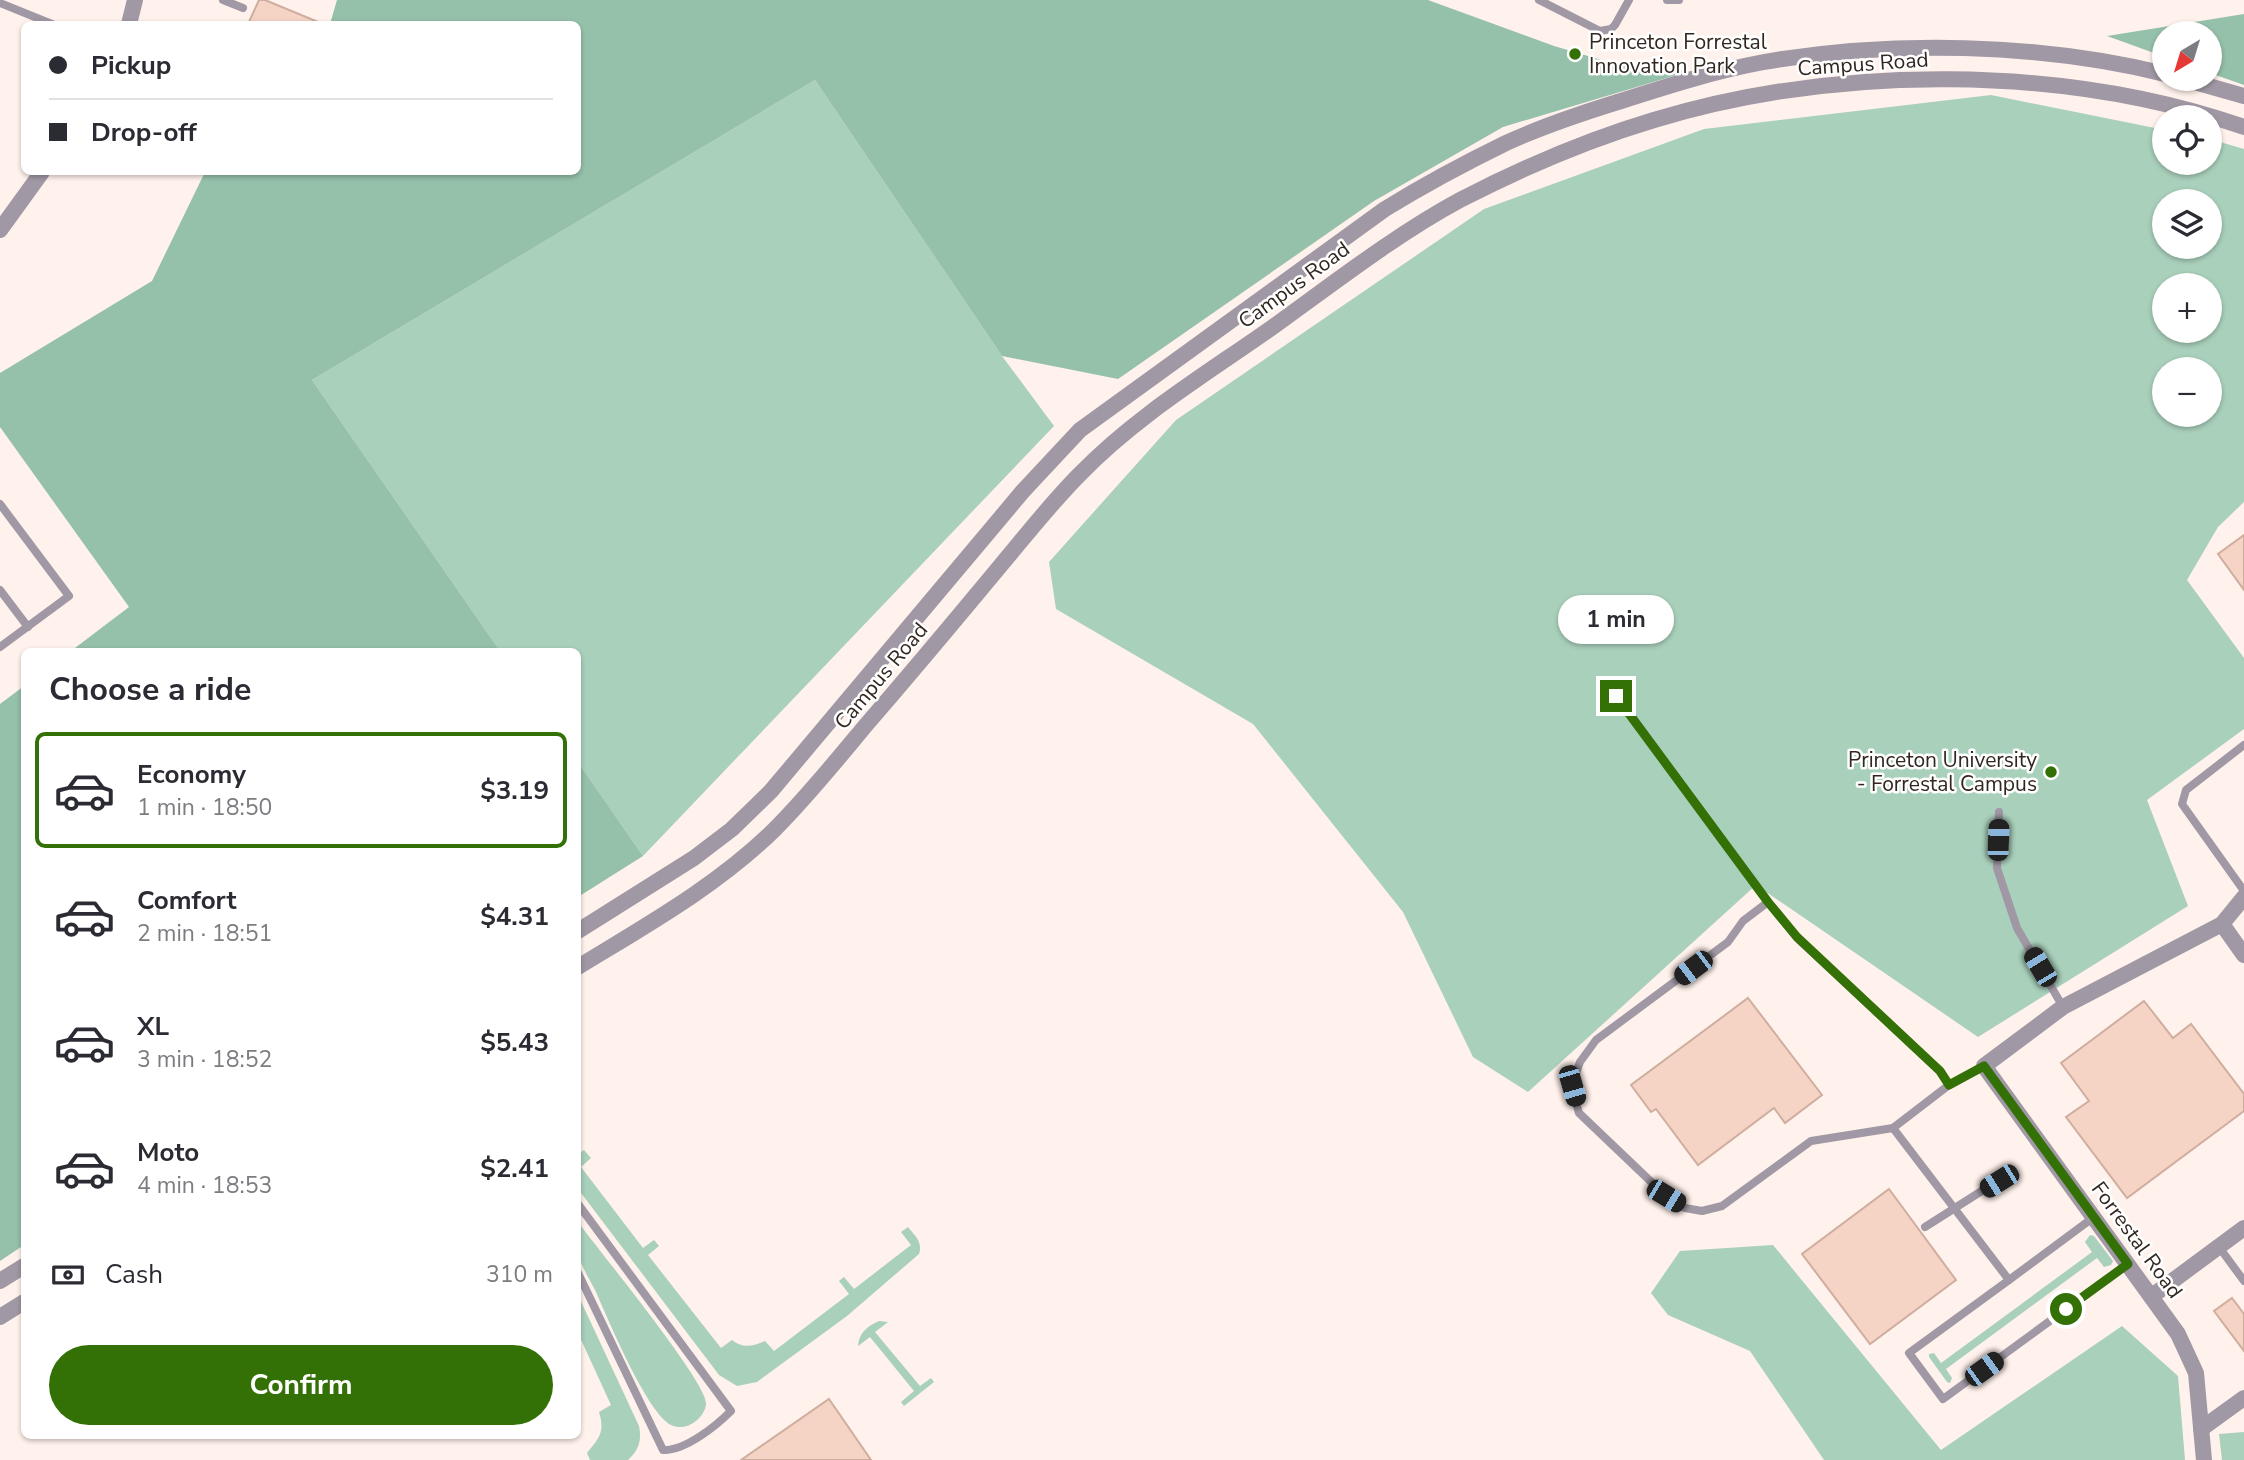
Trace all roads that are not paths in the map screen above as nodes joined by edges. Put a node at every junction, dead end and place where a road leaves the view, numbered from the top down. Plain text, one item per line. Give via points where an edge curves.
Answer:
1 (135, 0) edge
2 (223, 0) edge
3 (1539, 0) edge
4 (1629, 0) edge
5 (1667, 0) edge
6 (1679, 0) edge
7 (0, 4) edge
8 (243, 8) dead end
9 (44, 21) edge
10 (133, 21) edge
11 (2152, 71) edge
12 (2222, 90) edge
13 (2244, 96) edge
14 (2244, 127) edge
15 (40, 175) edge
16 (0, 230) edge
17 (0, 503) edge
18 (0, 590) edge
19 (28, 627) junction
20 (0, 647) edge
21 (1616, 696) dead end
22 (2244, 745) edge
23 (1999, 812) dead end
24 (2244, 891) edge
25 (2244, 897) edge
26 (1768, 902) junction
27 (2222, 924) junction
28 (581, 929) edge
29 (2244, 955) edge
30 (581, 965) edge
31 (2063, 1007) junction
32 (1984, 1066) junction
33 (1949, 1085) junction
34 (1893, 1128) junction
35 (1999, 1181) dead end
36 (581, 1208) edge
37 (1955, 1208) junction
38 (2094, 1217) junction
39 (1926, 1227) dead end
40 (2244, 1228) edge
41 (2219, 1247) junction
42 (2128, 1264) junction
43 (21, 1268) edge
44 (581, 1279) edge
45 (2009, 1280) junction
46 (0, 1281) edge
47 (2244, 1281) edge
48 (2152, 1296) junction
49 (21, 1305) edge
50 (0, 1317) edge
51 (2244, 1398) edge
52 (2201, 1429) junction
53 (2204, 1460) edge

1 - 10 street
2 - 8 lane
3 - 4 lane via 1600,31 1615,25
5 - 6 lane
7 - 9 lane
11 - 28 street, Campus Road via 2079,57 1946,48 1861,51 1765,62 1686,80 1589,111 1508,142 1429,183 1374,216 1080,430 771,791 694,858
12 - 13 street
14 - 30 street, Campus Road via 2061,85 1968,79 1865,82 1756,95 1654,120 1557,154 1457,202 1365,260 1120,437 1080,473 771,833 718,878
15 - 16 street
17 - 19 lane via 69,596
18 - 19 lane
19 - 20 lane
21 - 26 lane
22 - 24 lane via 2186,790 2182,804
23 - 31 lane via 1997,868 2017,928
25 - 27 street
26 - 33 lane via 1797,937 1940,1071
26 - 34 lane via 1742,921 1728,942 1595,1040 1580,1062 1572,1086 1579,1113 1666,1196 1685,1208 1702,1211 1722,1206 1811,1141
27 - 29 street
27 - 31 street
31 - 32 street
32 - 33 lane
32 - 38 street, Forrestal Road
33 - 34 lane
34 - 37 lane
35 - 37 lane
36 - 44 lane via 731,1411 674,1451 663,1450
37 - 39 lane
37 - 45 lane
38 - 42 street, Forrestal Road
38 - 45 lane
40 - 41 street
41 - 47 lane
41 - 48 street
42 - 45 lane via 1943,1399 1909,1353
42 - 48 street, Forrestal Road
43 - 46 street
48 - 52 street, Forrestal Road via 2178,1334 2196,1373
49 - 50 street
51 - 52 street
52 - 53 street, Forrestal Road

